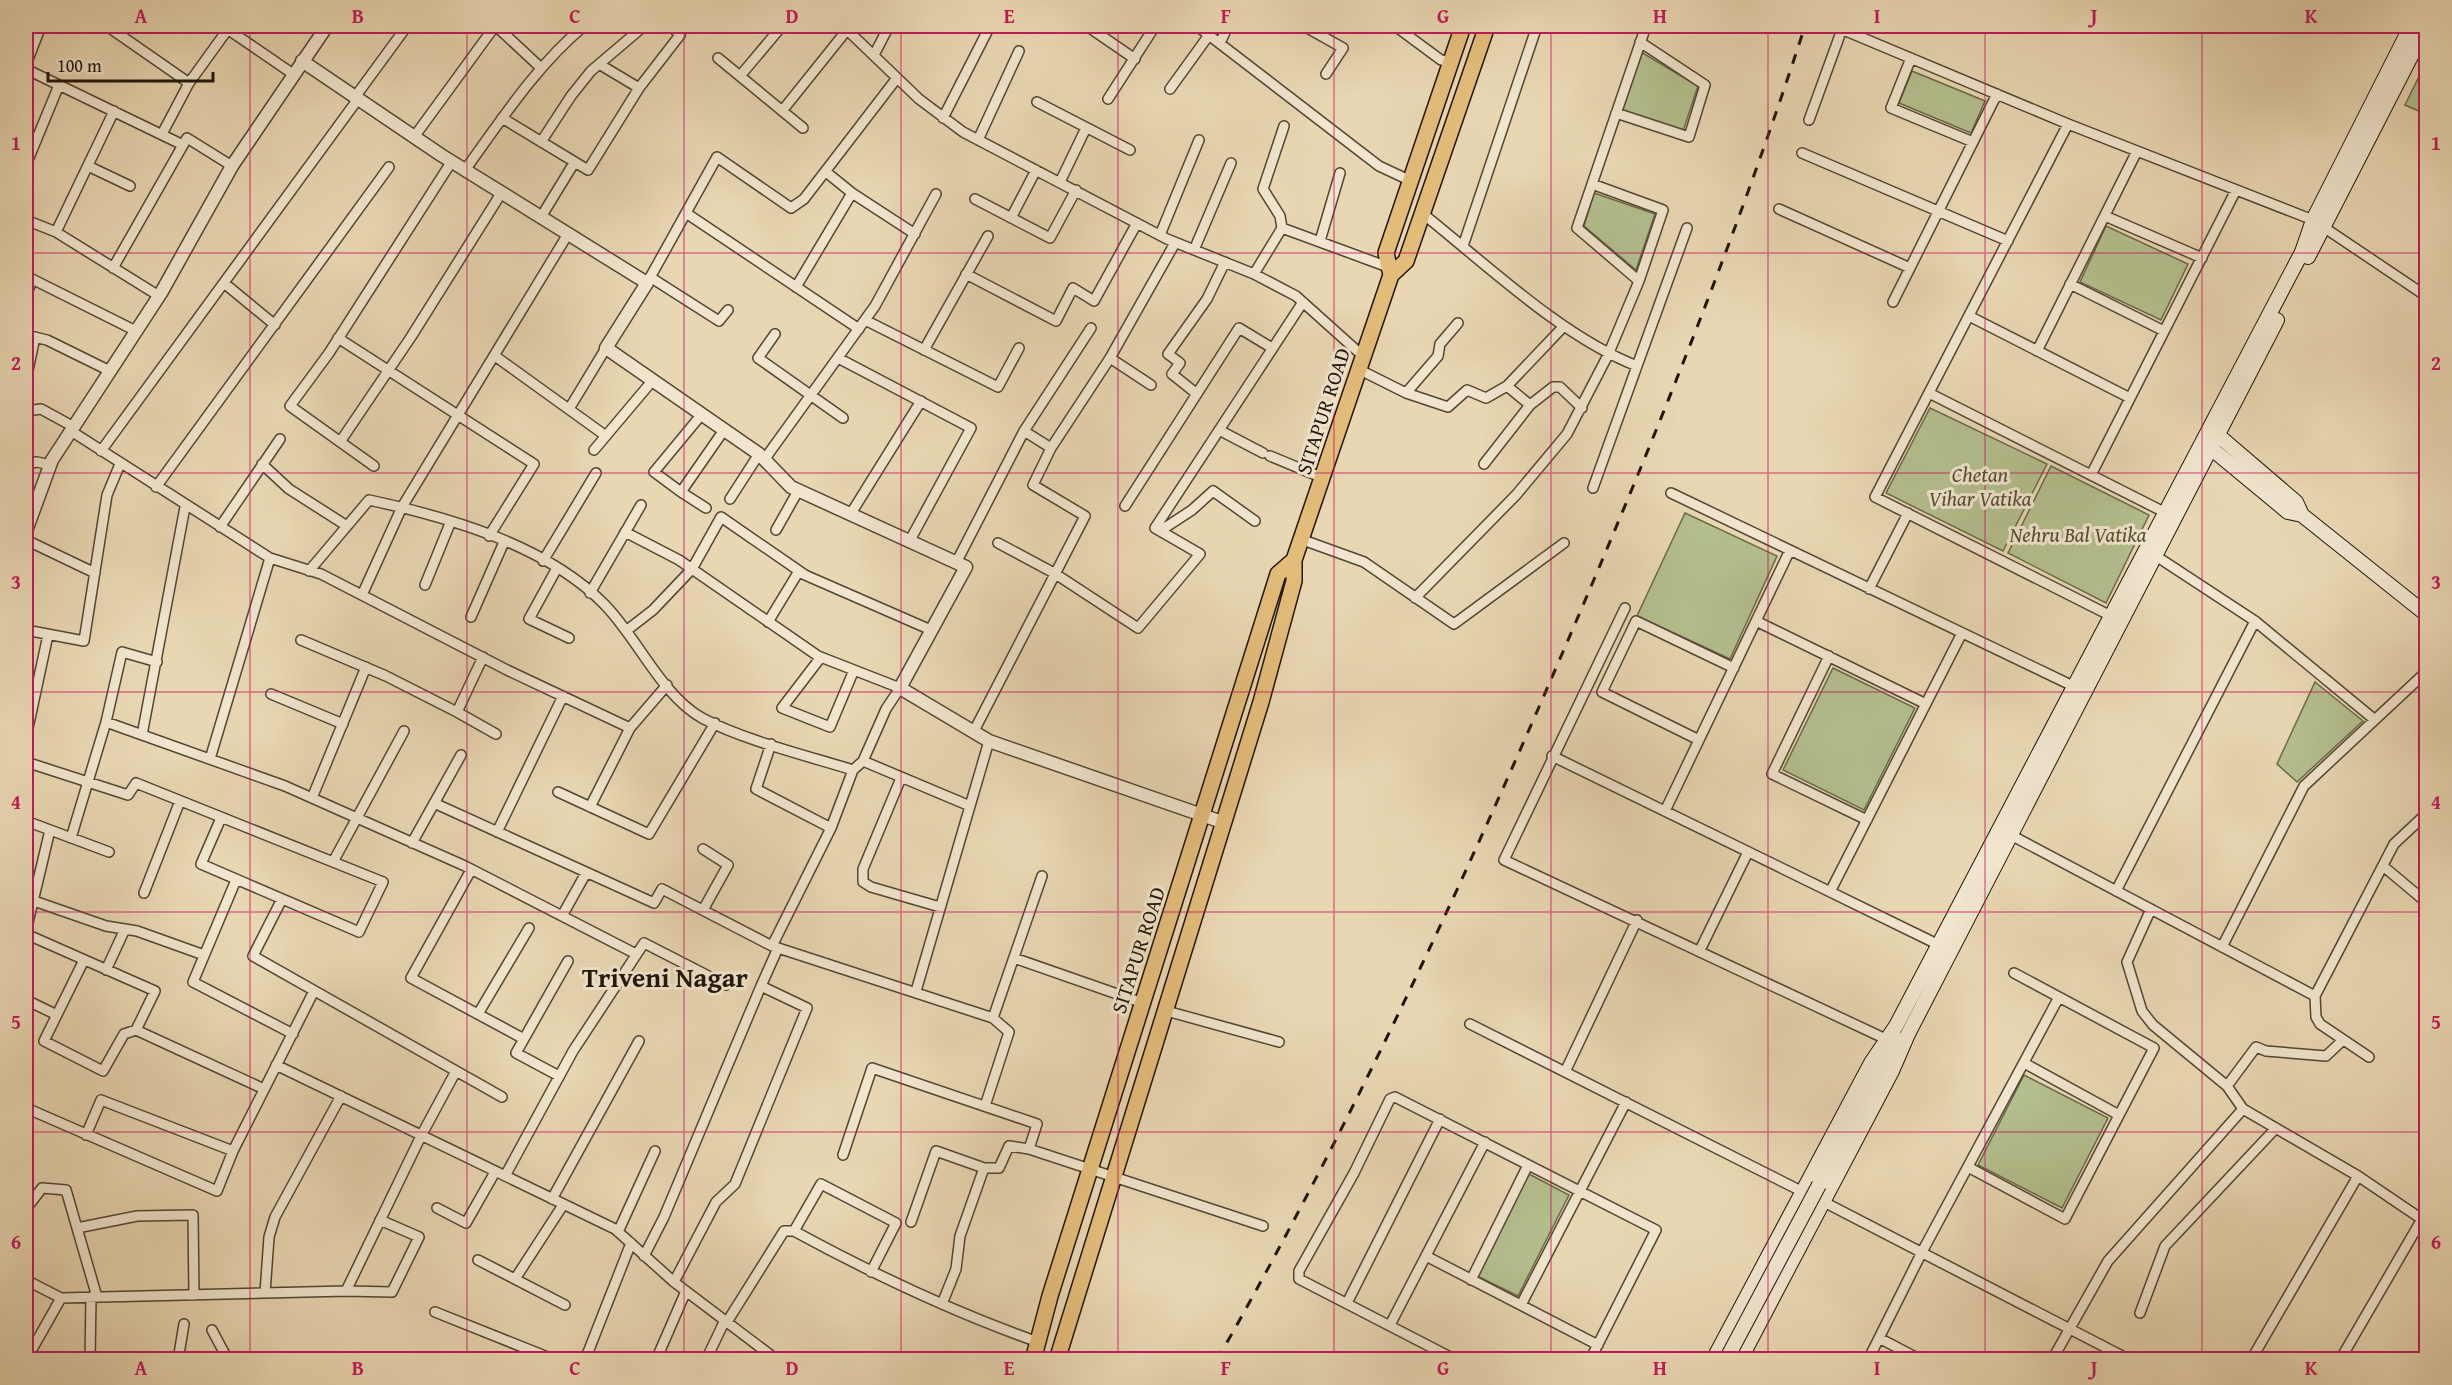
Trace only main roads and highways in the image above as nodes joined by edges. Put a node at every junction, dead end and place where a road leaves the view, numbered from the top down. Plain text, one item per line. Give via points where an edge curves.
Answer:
1 (1463, 26) edge
2 (1487, 26) edge
3 (2410, 26) edge
4 (2427, 27) edge
5 (2318, 223) junction
6 (1389, 271) junction
7 (2211, 439) junction
8 (1294, 560) junction
9 (2427, 614) edge
10 (2117, 619) junction
11 (2006, 832) junction
12 (1902, 1030) junction
13 (1894, 1043) junction
14 (1038, 1342) junction
15 (1055, 1356) edge
16 (1033, 1359) edge
17 (1042, 1359) edge
18 (1713, 1359) edge
19 (1726, 1359) edge
20 (1740, 1359) edge

1 - 6 main road, SITAPUR ROAD via 1408,180 1386,254
2 - 6 main road, SITAPUR ROAD via 1406,261
3 - 5 main road
4 - 5 main road
5 - 7 main road
6 - 8 main road, SITAPUR ROAD via 1362,363
7 - 9 main road via 2296,502 2302,515
7 - 10 main road via 2156,556
7 - 10 main road via 2166,513
8 - 14 main road, SITAPUR ROAD via 1278,574
8 - 15 main road, SITAPUR ROAD via 1294,581 1261,702
10 - 11 main road
10 - 11 main road via 2075,687
11 - 12 main road
11 - 12 main road via 1939,945
12 - 13 main road
13 - 18 main road via 1871,1063
13 - 19 main road, bridge
13 - 20 main road via 1892,1071
14 - 16 main road, SITAPUR ROAD
14 - 17 main road

